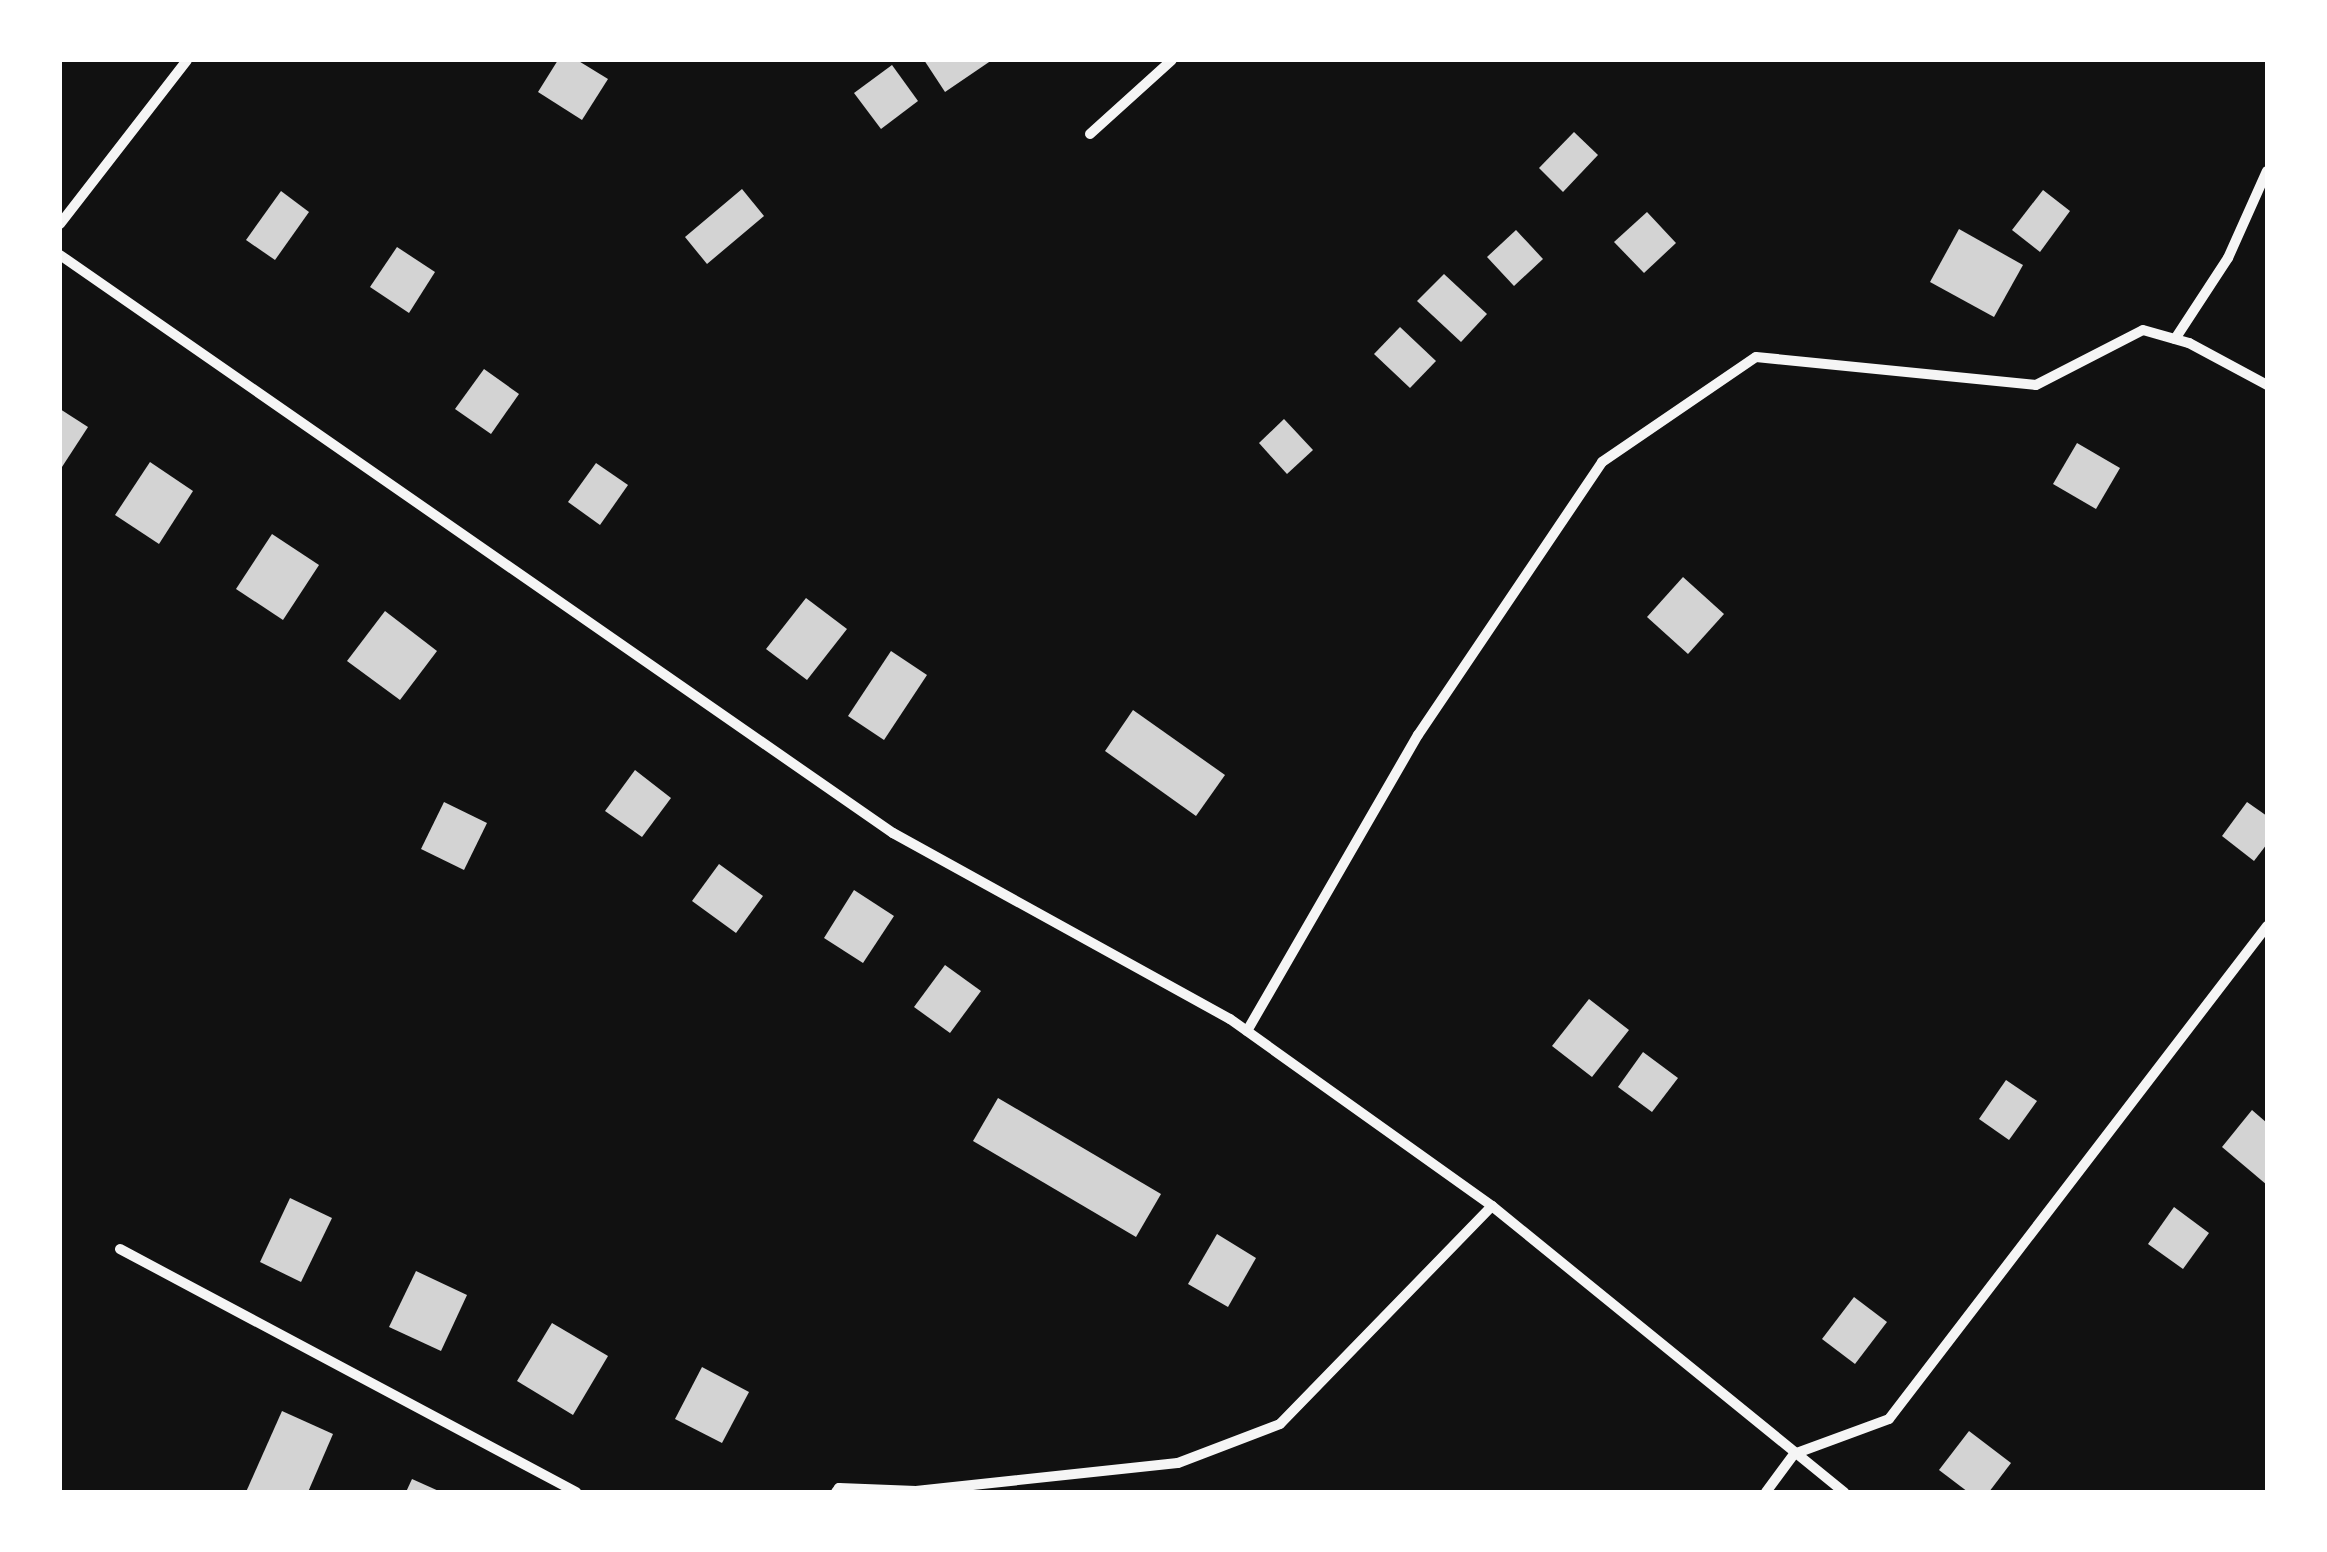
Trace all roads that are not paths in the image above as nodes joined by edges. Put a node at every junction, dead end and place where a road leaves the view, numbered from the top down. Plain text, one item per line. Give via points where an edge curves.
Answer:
1 (187, 60) edge
2 (1172, 60) edge
3 (1090, 134) dead end
4 (2267, 171) edge
5 (60, 224) edge
6 (60, 255) edge
7 (2174, 339) junction
8 (2267, 385) edge
9 (2267, 926) edge
10 (1247, 1031) junction
11 (1492, 1206) junction
12 (120, 1249) dead end
13 (1794, 1454) junction
14 (576, 1492) edge
15 (836, 1492) edge
16 (1766, 1492) edge
17 (1844, 1492) edge

1 - 5 street
2 - 3 street
4 - 7 street via 2228,258
6 - 10 street via 893,833
7 - 8 street
7 - 10 street via 2142,330 2036,385 1756,357 1602,462 1418,734
9 - 13 street via 1888,1419
10 - 11 street
11 - 13 street
11 - 15 street via 1280,1424 1178,1462 916,1491
12 - 14 street
13 - 16 street
13 - 17 street

